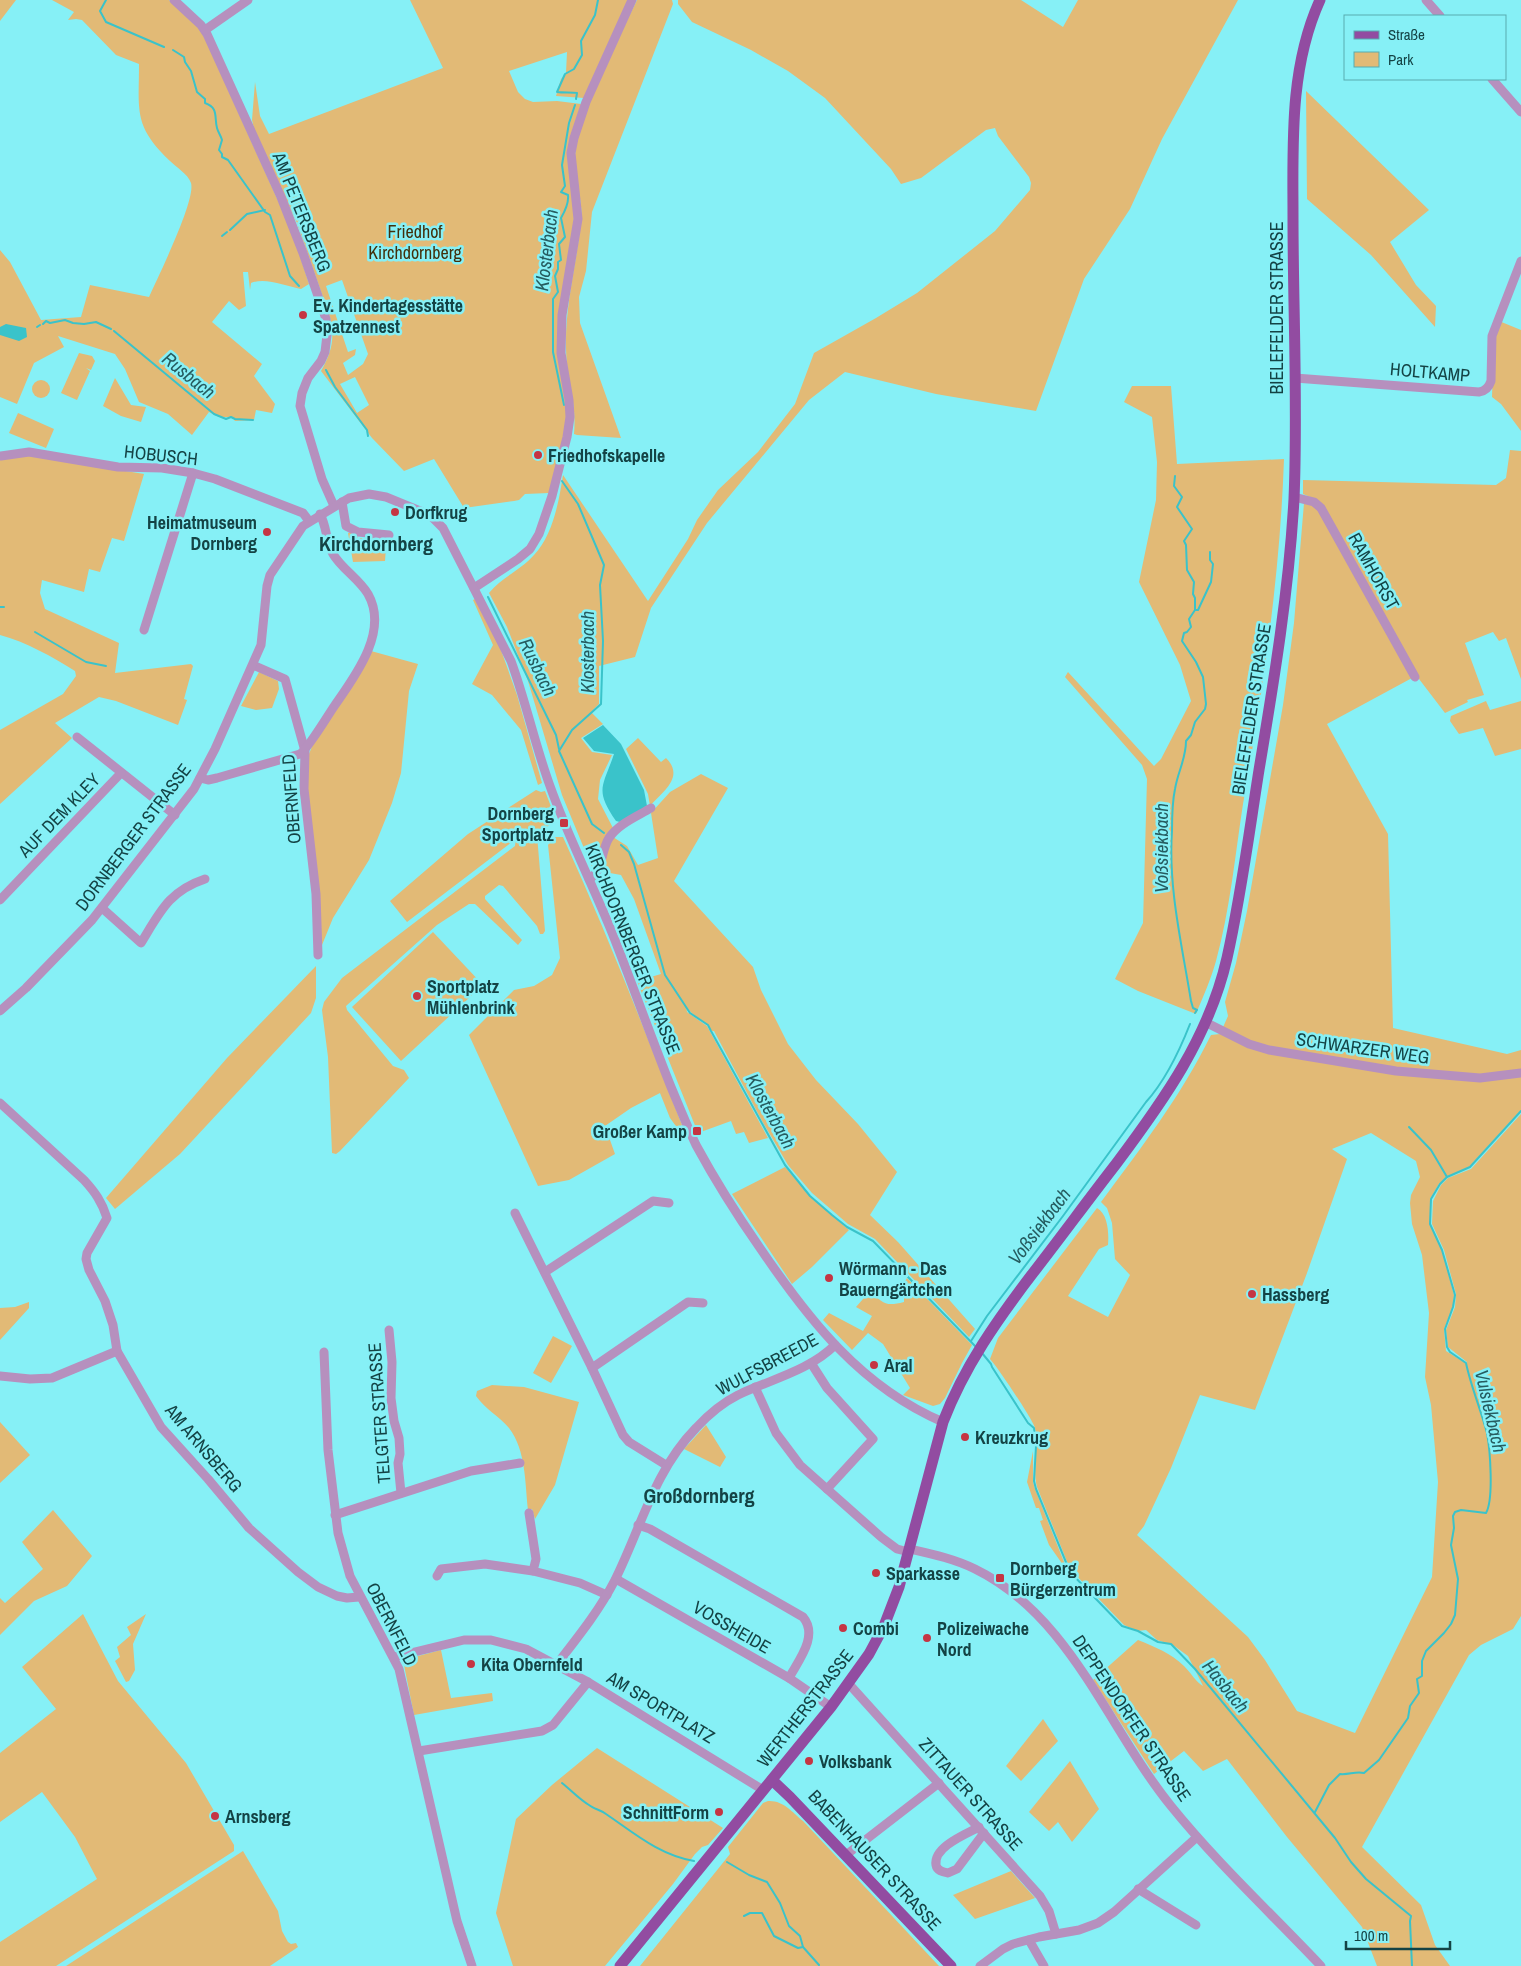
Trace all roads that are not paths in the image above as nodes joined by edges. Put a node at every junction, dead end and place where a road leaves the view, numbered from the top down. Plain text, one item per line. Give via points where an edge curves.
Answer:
1 (174, 0) edge
2 (248, 0) edge
3 (632, 0) edge
4 (1320, 0) edge
5 (1426, 0) edge
6 (1439, 15) edge
7 (205, 30) junction
8 (1493, 80) edge
9 (1521, 112) edge
10 (1521, 261) edge
11 (1295, 378) junction
12 (1, 456) edge
13 (192, 473) junction
14 (1294, 497) junction
15 (338, 504) junction
16 (320, 514) junction
17 (309, 521) junction
18 (389, 535) dead end
19 (474, 588) junction
20 (144, 630) dead end
21 (253, 665) junction
22 (1414, 677) dead end
23 (76, 737) dead end
24 (305, 751) junction
25 (121, 773) junction
26 (200, 778) junction
27 (651, 808) dead end
28 (174, 815) junction
29 (205, 879) dead end
30 (589, 879) junction
31 (0, 900) edge
32 (102, 908) junction
33 (318, 955) dead end
34 (0, 1011) edge
35 (1205, 1022) junction
36 (1521, 1073) edge
37 (0, 1103) edge
38 (669, 1203) dead end
39 (515, 1214) dead end
40 (545, 1272) junction
41 (703, 1303) dead end
42 (389, 1330) dead end
43 (834, 1345) junction
44 (978, 1349) joint
45 (117, 1350) junction
46 (324, 1352) dead end
47 (811, 1363) junction
48 (592, 1368) junction
49 (0, 1376) edge
50 (755, 1388) junction
51 (943, 1422) junction
52 (520, 1463) dead end
53 (666, 1465) junction
54 (827, 1490) junction
55 (401, 1493) junction
56 (529, 1513) dead end
57 (335, 1514) junction
58 (638, 1525) junction
59 (910, 1551) junction
60 (533, 1571) junction
61 (437, 1576) dead end
62 (616, 1579) junction
63 (607, 1595) junction
64 (359, 1597) junction
65 (394, 1657) junction
66 (557, 1664) junction
67 (789, 1678) junction
68 (588, 1682) junction
69 (849, 1684) junction
70 (831, 1707) junction
71 (419, 1751) junction
72 (772, 1780) junction
73 (939, 1783) junction
74 (763, 1790) junction
75 (981, 1830) junction
76 (1197, 1837) junction
77 (846, 1855) junction
78 (1138, 1889) junction
79 (1196, 1925) dead end
80 (1056, 1934) junction
81 (1028, 1940) junction
82 (472, 1966) edge
83 (620, 1966) edge
84 (950, 1966) edge
85 (980, 1966) edge
86 (1044, 1966) edge
87 (1321, 1966) edge

1 - 7 street, AM PETERSBERG
2 - 7 street
3 - 19 street via 586,102 571,153 578,219 562,315 561,353 570,417 552,496 539,534 530,549
4 - 11 main road, BIELEFELDER STRASSE via 1301,62 1296,97 1293,156
5 - 6 street
7 - 15 street, AM PETERSBERG via 281,197 326,319 324,352 308,378 300,406 322,479
8 - 9 street
10 - 11 street, HOLTKAMP via 1492,336 1491,380 1484,391
11 - 14 main road, BIELEFELDER STRASSE
12 - 13 street, HOBUSCH via 29,452 118,467 162,468
13 - 17 street, HOBUSCH via 303,513
13 - 20 street
14 - 22 street, RAMHORST via 1314,502 1321,508
14 - 35 main road, BIELEFELDER STRASSE via 1282,622 1238,906 1226,962
15 - 16 street, DORNBERGER STRASSE
15 - 18 street, AM PETERSBERG via 346,526 358,532
15 - 19 street, KIRCHDORNBERGER STRASSE via 356,495 376,494 430,515 443,528
16 - 17 street, DORNBERGER STRASSE
16 - 24 street via 333,553 368,594 374,626 371,642 356,675
17 - 21 street, DORNBERGER STRASSE via 298,531 270,574 263,639
19 - 30 street, KIRCHDORNBERGER STRASSE via 511,661 549,784
21 - 24 street, OBERNFELD via 285,679
21 - 26 street, DORNBERGER STRASSE
23 - 25 street, AUF DEM KLEY
24 - 26 street via 217,778
24 - 33 street, OBERNFELD via 304,789 316,894
25 - 28 street, AUF DEM KLEY
25 - 31 street, AUF DEM KLEY
26 - 28 street, DORNBERGER STRASSE
27 - 30 street via 609,837 596,874
28 - 32 street, DORNBERGER STRASSE
29 - 32 street via 175,894 141,943
30 - 43 street, KIRCHDORNBERGER STRASSE via 696,1144 727,1198 791,1294
32 - 34 street, DORNBERGER STRASSE
35 - 36 street, SCHWARZER WEG via 1249,1044 1269,1050 1396,1071 1480,1078
35 - 44 main road, BIELEFELDER STRASSE via 1185,1064 1155,1112
37 - 45 street, AM ARNSBERG via 84,1180 103,1205 107,1218 86,1259 113,1324
38 - 40 street via 653,1201
39 - 40 street
40 - 48 street
41 - 48 street via 688,1302
42 - 55 street, TELGTER STRASSE via 391,1398 399,1438
43 - 47 street, WULFSBREEDE
43 - 51 street, KIRCHDORNBERGER STRASSE via 879,1386 916,1411
44 - 51 main road, WERTHERSTRASSE
45 - 49 street via 52,1378
45 - 64 street, AM ARNSBERG via 161,1427 249,1528 318,1587 337,1596
46 - 57 street, OBERNFELD
47 - 50 street, WULFSBREEDE
47 - 54 street via 827,1388 873,1439
48 - 53 street via 623,1435
50 - 53 street, WULFSBREEDE via 735,1396 703,1421
50 - 54 street, DEPPENDORFER STRASSE via 776,1433 800,1465
51 - 59 main road, WERTHERSTRASSE
52 - 55 street, TELGTER STRASSE via 471,1471
53 - 58 street, WULFSBREEDE
54 - 59 street, DEPPENDORFER STRASSE via 887,1542 897,1549
55 - 57 street, TELGTER STRASSE
56 - 60 street via 536,1559
57 - 64 street, OBERNFELD via 342,1554
58 - 62 street, WULFSBREEDE
58 - 67 street via 658,1533 803,1617 808,1626 809,1640
59 - 69 main road, WERTHERSTRASSE via 884,1626
59 - 76 street, DEPPENDORFER STRASSE via 958,1562 981,1572 1038,1616 1078,1666 1144,1771
60 - 61 street via 485,1564 441,1569
60 - 63 street
62 - 63 street, WULFSBREEDE
62 - 67 street, VOSSHEIDE
63 - 66 street, WULFSBREEDE
64 - 65 street, OBERNFELD
65 - 66 street, AM SPORTPLATZ via 464,1640 484,1640 506,1643
65 - 71 street, OBERNFELD
66 - 68 street, AM SPORTPLATZ
67 - 70 street, VOSSHEIDE
68 - 71 street via 553,1725 542,1731
68 - 74 street, AM SPORTPLATZ
69 - 70 main road, WERTHERSTRASSE
69 - 73 street, ZITTAUER STRASSE
70 - 72 main road, WERTHERSTRASSE
71 - 82 street, OBERNFELD via 457,1921
72 - 74 main road, WERTHERSTRASSE
72 - 77 main road, BABENHAUSER STRASSE
73 - 75 street, ZITTAUER STRASSE
73 - 77 street
74 - 83 main road, WERTHERSTRASSE
75 - 75 street via 942,1849 936,1857 938,1870 948,1873 957,1869
75 - 80 street, ZITTAUER STRASSE via 1046,1905
76 - 78 street
76 - 87 street, DEPPENDORFER STRASSE
77 - 84 main road, BABENHAUSER STRASSE
78 - 79 street
78 - 80 street via 1098,1922
80 - 81 street
81 - 85 street via 1003,1949
81 - 86 street

